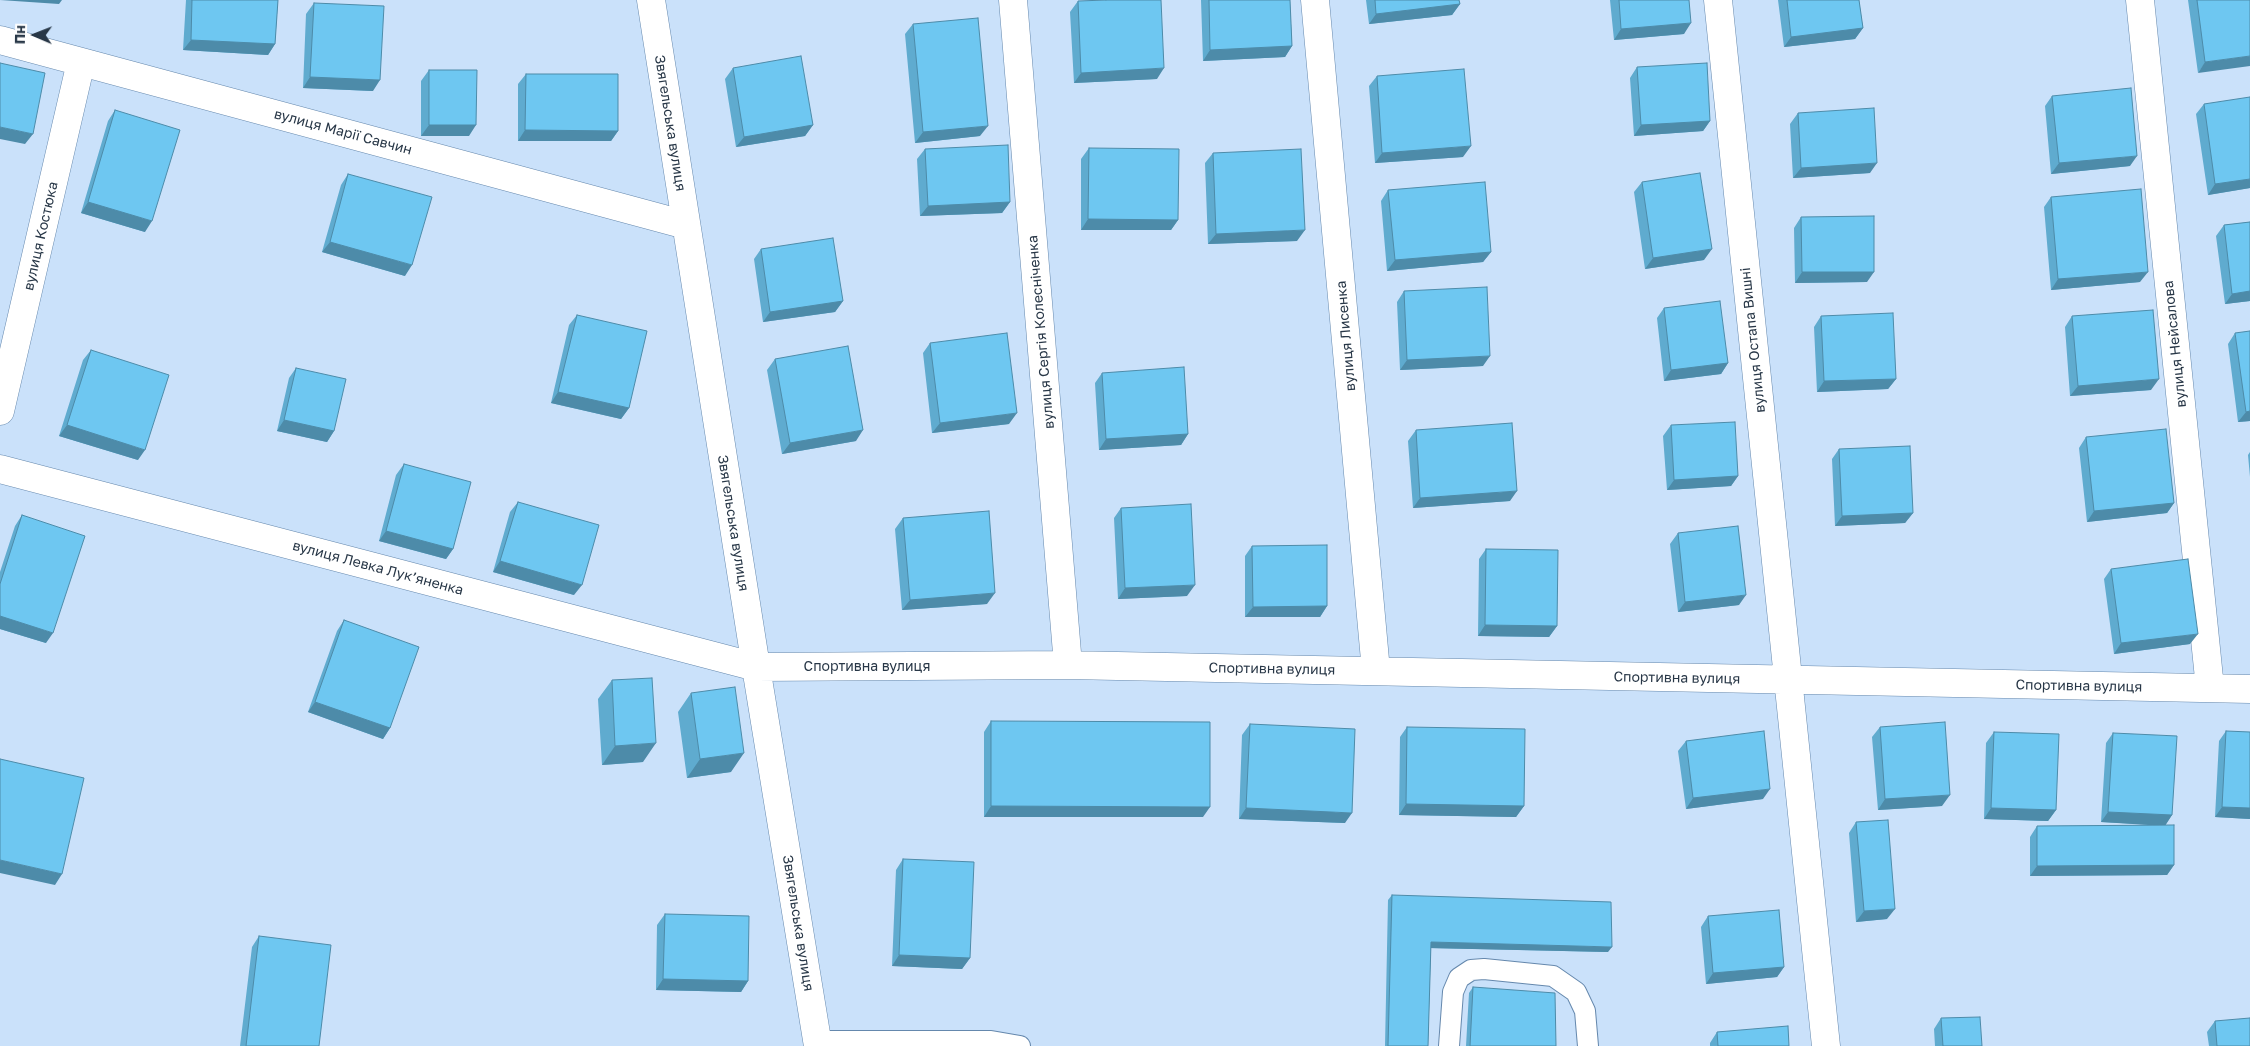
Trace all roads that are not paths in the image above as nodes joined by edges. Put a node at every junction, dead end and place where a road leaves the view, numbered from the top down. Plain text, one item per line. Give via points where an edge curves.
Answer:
1 (651, 0) edge
2 (1014, 0) edge
3 (1315, 0) edge
4 (1718, 0) edge
5 (2140, 0) edge
6 (0, 40) edge
7 (81, 62) junction
8 (686, 225) junction
9 (0, 411) edge
10 (0, 469) edge
11 (1068, 665) junction
12 (756, 667) junction
13 (1376, 671) junction
14 (1788, 680) junction
15 (2210, 688) junction
16 (2250, 689) edge
17 (818, 1043) edge
18 (1020, 1046) edge
19 (1449, 1046) edge
20 (1588, 1046) edge
21 (1826, 1046) edge

1 - 8 street, Звягельська вулиця
2 - 11 street, вулиця Сергія Колесніченка
3 - 13 street, вулиця Лисенка
4 - 14 street, вулиця Остапа Вишні
5 - 15 street, вулиця Нейсалова
6 - 7 street, вулиця Марії Савчин
7 - 8 street, вулиця Марії Савчин
7 - 9 street, вулиця Костюка
8 - 12 street, Звягельська вулиця
10 - 12 street, вулиця Левка Лукʼяненка
11 - 12 street, Спортивна вулиця
11 - 13 street, Спортивна вулиця
12 - 17 street, Звягельська вулиця
13 - 14 street, Спортивна вулиця
14 - 15 street, Спортивна вулиця
14 - 21 street
15 - 16 street, Спортивна вулиця
17 - 18 lane via 991,1041
19 - 20 lane via 1452,992 1459,978 1471,970 1484,969 1553,976 1576,992 1585,1011

